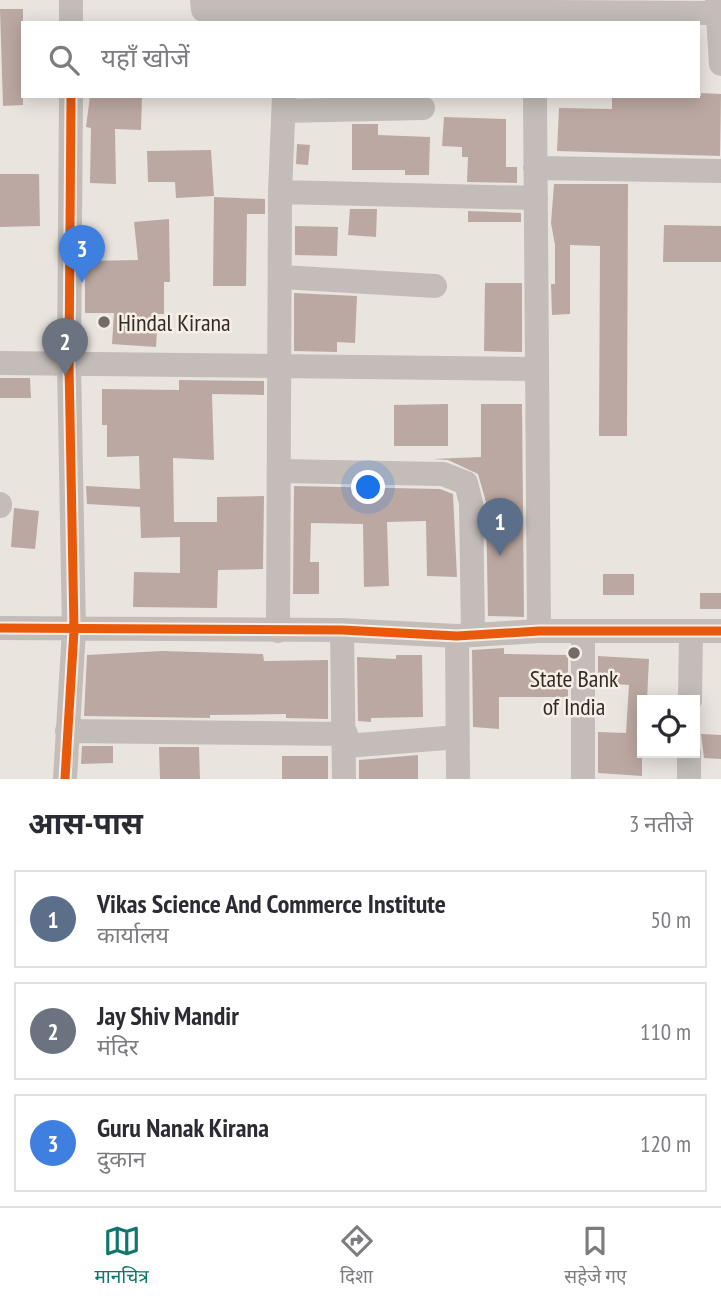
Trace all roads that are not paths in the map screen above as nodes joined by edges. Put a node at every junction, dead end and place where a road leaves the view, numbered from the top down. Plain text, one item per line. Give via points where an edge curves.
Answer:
1 (71, 0) edge
2 (202, 0) edge
3 (718, 8) edge
4 (283, 11) edge
5 (535, 11) edge
6 (71, 21) edge
7 (721, 64) edge
8 (71, 98) edge
9 (535, 98) edge
10 (284, 104) edge
11 (423, 108) dead end
12 (535, 168) junction
13 (721, 171) edge
14 (280, 192) junction
15 (536, 198) junction
16 (282, 277) junction
17 (435, 286) dead end
18 (0, 363) edge
19 (69, 364) junction
20 (279, 367) junction
21 (536, 369) junction
22 (279, 471) junction
23 (0, 628) edge
24 (74, 630) junction
25 (342, 630) junction
26 (278, 631) junction
27 (538, 631) junction
28 (691, 631) junction
29 (721, 631) edge
30 (583, 632) junction
31 (465, 636) junction
32 (690, 695) edge
33 (67, 731) junction
34 (458, 737) junction
35 (346, 740) junction
36 (689, 758) edge
37 (65, 779) edge
38 (344, 779) edge
39 (458, 779) edge
40 (583, 779) edge
41 (689, 779) edge

1 - 6 street
2 - 4 street via 203,10
3 - 5 street
3 - 7 street
4 - 5 street
8 - 19 street
9 - 12 street
10 - 11 street
10 - 14 street
12 - 13 street
12 - 15 street
14 - 15 street
14 - 16 street
15 - 21 street
16 - 17 street
16 - 20 street
18 - 19 street
19 - 20 street
19 - 24 street
20 - 21 street
20 - 22 street
21 - 27 street
22 - 26 street
22 - 31 street via 443,474 466,484 471,503
23 - 24 street
24 - 26 street
24 - 33 street
25 - 26 street
25 - 31 street
25 - 35 street
27 - 30 street
27 - 31 street
28 - 29 street
28 - 30 street
28 - 32 street
30 - 40 street
31 - 34 street
33 - 35 street
33 - 37 street
34 - 35 street
34 - 39 street
35 - 38 street
36 - 41 street

